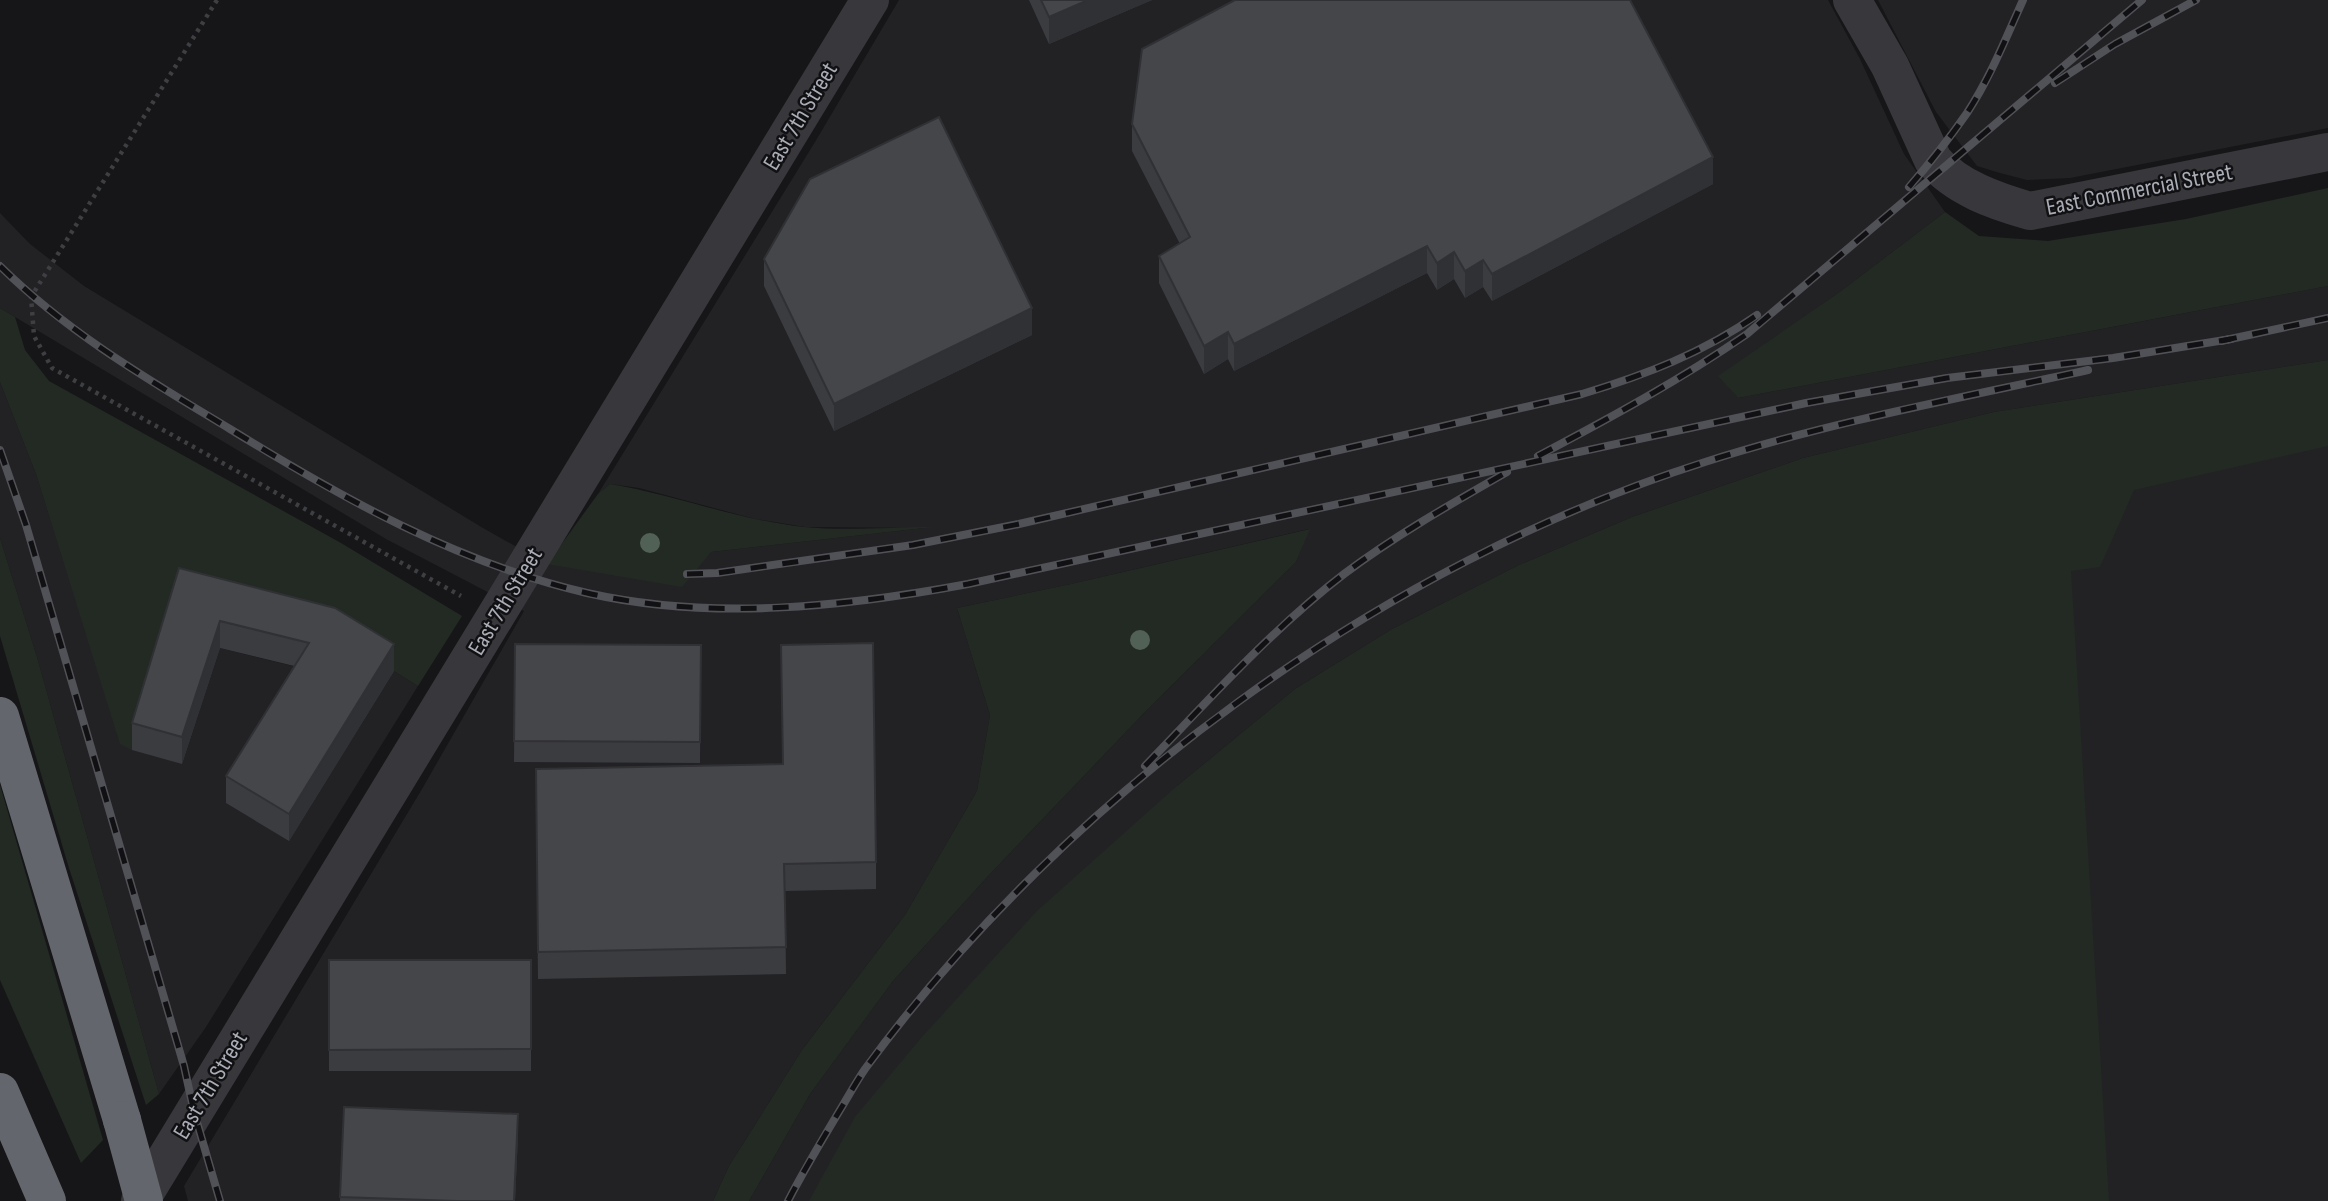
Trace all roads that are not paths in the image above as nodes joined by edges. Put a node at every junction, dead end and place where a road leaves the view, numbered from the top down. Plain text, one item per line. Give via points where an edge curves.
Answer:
1 (870, 0) edge
2 (1852, 0) edge
3 (2328, 152) edge
4 (0, 716) edge
5 (0, 1092) edge
6 (46, 1201) edge
7 (142, 1201) edge

1 - 7 street, East 7th Street
2 - 3 street, East Commercial Street via 1933,160 1990,200 2030,211
4 - 7 highway, bridge via 122,1120
5 - 6 highway

